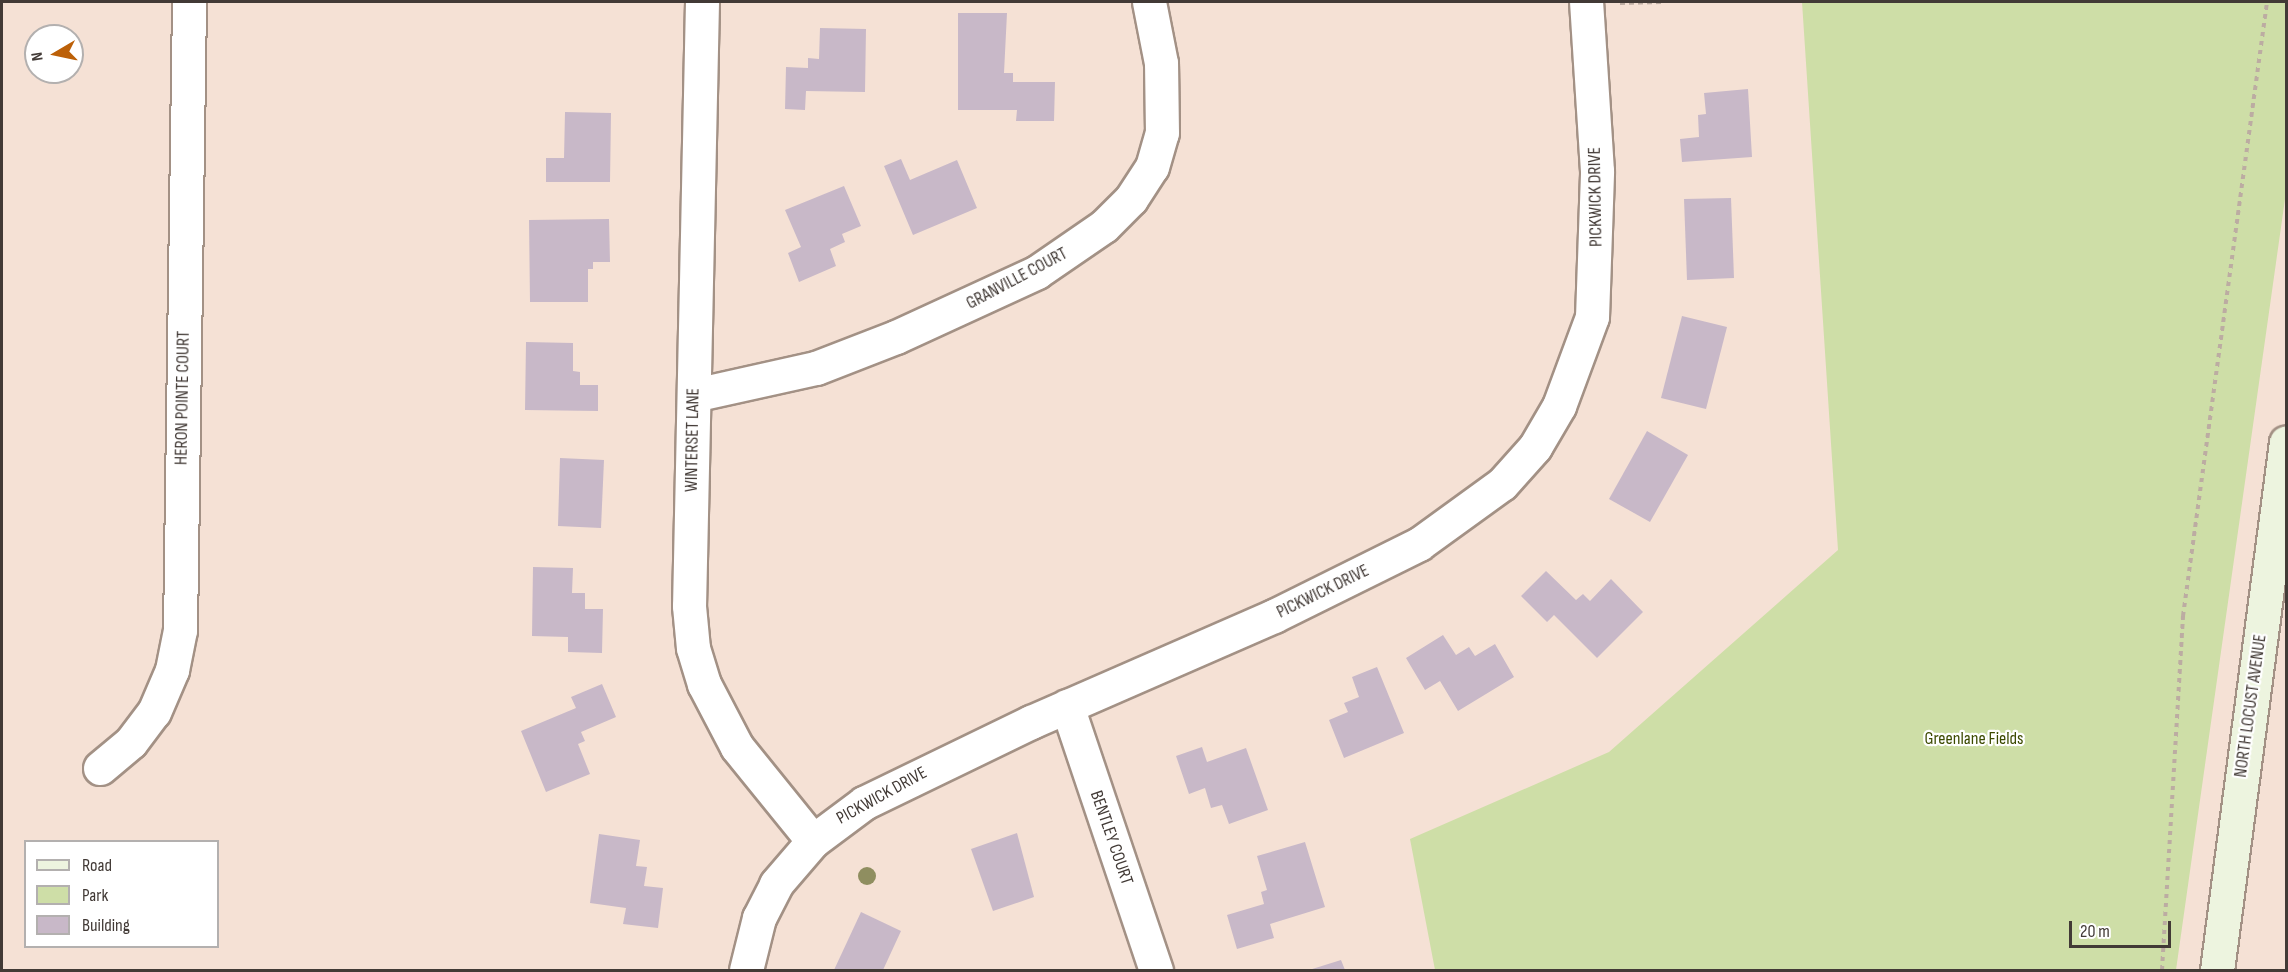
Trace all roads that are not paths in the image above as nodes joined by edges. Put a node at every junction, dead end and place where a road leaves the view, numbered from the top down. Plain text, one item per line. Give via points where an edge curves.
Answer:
1 (189, 2) edge
2 (702, 2) edge
3 (1149, 2) edge
4 (1586, 3) edge
5 (694, 395) junction
6 (2286, 442) edge
7 (1067, 706) junction
8 (100, 768) dead end
9 (813, 841) junction
10 (746, 970) edge
11 (1155, 970) edge
12 (2217, 970) edge

1 - 8 street, HERON POINTE COURT via 180,630 172,670 154,712 131,742
2 - 5 street, WINTERSET LANE
3 - 5 street, GRANVILLE COURT via 1161,63 1162,133 1152,167 1131,199 1104,226 1002,291 896,337 816,368
4 - 7 street, PICKWICK DRIVE via 1597,171 1592,317 1564,395 1535,447 1495,491 1419,544 1274,616
5 - 9 street, WINTERSET LANE via 689,606 693,648 704,684 737,747
6 - 12 street, NORTH LOCUST AVENUE
7 - 9 street, PICKWICK DRIVE via 902,783
7 - 11 street, BENTLEY COURT
9 - 10 street, PICKWICK DRIVE via 776,884 759,918

